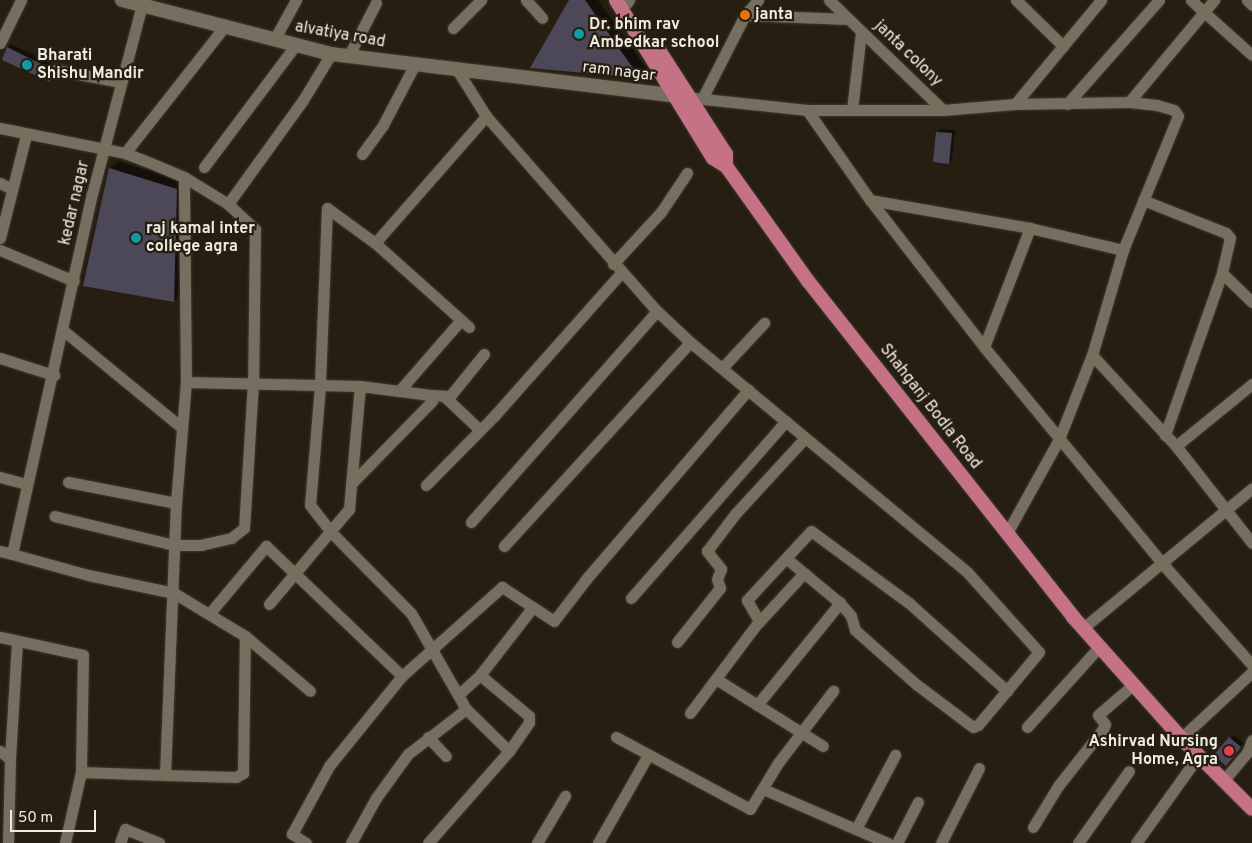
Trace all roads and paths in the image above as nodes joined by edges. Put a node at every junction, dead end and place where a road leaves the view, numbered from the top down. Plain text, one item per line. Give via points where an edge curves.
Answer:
1 (21, 0) edge
2 (122, 0) edge
3 (296, 0) edge
4 (481, 0) edge
5 (526, 0) edge
6 (758, 0) edge
7 (1016, 0) edge
8 (1102, 0) edge
9 (1159, 0) edge
10 (1191, 0) edge
11 (1214, 0) edge
12 (1247, 0) edge
13 (624, 1) edge
14 (836, 2) edge
15 (376, 3) dead end
16 (142, 5) junction
17 (1252, 6) edge
18 (1204, 12) junction
19 (745, 15) junction
20 (542, 18) dead end
21 (848, 19) junction
22 (224, 27) junction
23 (453, 28) dead end
24 (861, 32) junction
25 (274, 40) junction
26 (0, 43) edge
27 (295, 46) junction
28 (1063, 46) junction
29 (331, 54) junction
30 (1252, 55) edge
31 (348, 57) junction
32 (415, 64) junction
33 (456, 68) junction
34 (56, 70) dead end
35 (556, 81) joint
36 (121, 82) junction
37 (690, 98) junction
38 (1128, 102) junction
39 (1015, 104) junction
40 (1067, 104) junction
41 (807, 110) junction
42 (852, 110) junction
43 (943, 110) junction
44 (486, 116) junction
45 (0, 128) edge
46 (26, 135) junction
47 (104, 148) junction
48 (125, 153) junction
49 (362, 154) dead end
50 (204, 167) dead end
51 (688, 173) dead end
52 (184, 177) junction
53 (0, 183) edge
54 (12, 189) junction
55 (870, 200) junction
56 (1143, 200) junction
57 (228, 204) junction
58 (1030, 228) junction
59 (0, 238) edge
60 (375, 243) junction
61 (0, 250) edge
62 (1123, 250) junction
63 (617, 268) junction
64 (1222, 274) junction
65 (74, 280) junction
66 (1252, 302) edge
67 (657, 311) junction
68 (764, 323) dead end
69 (64, 331) junction
70 (690, 342) junction
71 (984, 347) junction
72 (484, 354) dead end
73 (1092, 355) junction
74 (0, 358) edge
75 (722, 368) junction
76 (54, 375) junction
77 (186, 382) junction
78 (253, 382) junction
79 (1252, 384) edge
80 (320, 386) junction
81 (360, 386) junction
82 (748, 390) junction
83 (399, 391) junction
84 (430, 395) junction
85 (445, 397) junction
86 (786, 421) junction
87 (182, 428) junction
88 (480, 430) junction
89 (1165, 435) junction
90 (805, 438) junction
91 (1059, 438) junction
92 (1176, 446) junction
93 (0, 477) edge
94 (68, 482) dead end
95 (27, 484) junction
96 (352, 484) junction
97 (426, 485) dead end
98 (1252, 488) edge
99 (176, 503) junction
100 (1224, 511) junction
101 (54, 516) dead end
102 (471, 522) dead end
103 (330, 531) junction
104 (1007, 533) junction
105 (1251, 539) edge
106 (174, 545) junction
107 (504, 546) dead end
108 (0, 550) edge
109 (12, 554) junction
110 (787, 559) junction
111 (1161, 562) junction
112 (295, 570) junction
113 (804, 573) junction
114 (174, 593) junction
115 (630, 598) dead end
116 (840, 603) junction
117 (269, 604) dead end
118 (533, 607) junction
119 (209, 614) junction
120 (758, 623) junction
121 (1083, 628) junction
122 (245, 636) junction
123 (0, 637) edge
124 (17, 642) junction
125 (678, 642) dead end
126 (1100, 646) junction
127 (434, 648) junction
128 (1252, 665) edge
129 (1252, 672) edge
130 (480, 675) junction
131 (402, 676) junction
132 (716, 679) junction
133 (1134, 684) junction
134 (310, 691) dead end
135 (833, 691) dead end
136 (1007, 692) junction
137 (459, 694) junction
138 (757, 705) junction
139 (466, 710) junction
140 (690, 713) dead end
141 (1027, 727) dead end
142 (801, 733) junction
143 (428, 737) junction
144 (616, 738) dead end
145 (1181, 738) junction
146 (1252, 740) edge
147 (823, 746) dead end
148 (0, 751) edge
149 (510, 751) junction
150 (648, 755) junction
151 (895, 755) dead end
152 (446, 756) dead end
153 (1199, 756) junction
154 (10, 759) junction
155 (979, 768) dead end
156 (81, 772) junction
157 (1129, 772) dead end
158 (164, 775) junction
159 (1224, 780) junction
160 (762, 789) junction
161 (565, 796) dead end
162 (918, 802) dead end
163 (1252, 809) edge
164 (1033, 828) dead end
165 (856, 829) junction
166 (8, 843) edge
167 (65, 843) edge
168 (120, 843) edge
169 (159, 843) edge
170 (306, 843) edge
171 (351, 843) edge
172 (428, 843) edge
173 (537, 843) edge
174 (598, 843) edge
175 (888, 843) edge
176 (897, 843) edge
177 (942, 843) edge
178 (1078, 843) edge
179 (1136, 843) edge

1 - 26 street
2 - 16 street, alvatiya road
3 - 25 street
4 - 23 street
5 - 20 street
6 - 19 street
7 - 28 street
8 - 28 street
9 - 40 street
10 - 18 street
11 - 18 street
12 - 17 street
13 - 37 main road, Shahganj Bodla Road
14 - 21 street, janta colony
15 - 31 street
16 - 22 street, alvatiya road
16 - 36 street, kedar nagar
18 - 30 street
18 - 38 street
19 - 21 street
19 - 37 street
21 - 24 street, janta colony
22 - 25 street, alvatiya road
22 - 48 street
24 - 42 street
24 - 43 street, janta colony
25 - 27 street, alvatiya road
27 - 29 street, alvatiya road
27 - 50 street
28 - 39 street
29 - 31 street, alvatiya road
29 - 57 street via 303,100
31 - 32 street, alvatiya road
32 - 33 street, alvatiya road
32 - 49 street via 383,125
33 - 35 street, alvatiya road
33 - 44 street
34 - 36 street
35 - 37 street, ram nagar
36 - 47 street, kedar nagar
37 - 41 street
37 - 104 main road, Shahganj Bodla Road via 726,154 726,166 808,281
38 - 40 street
38 - 56 street via 1157,104 1174,110 1178,116
39 - 40 street
39 - 43 street
41 - 42 street
41 - 55 street
42 - 43 street
44 - 60 street
44 - 63 street
45 - 46 street
46 - 47 street
46 - 54 street
47 - 48 street
47 - 65 street, kedar nagar
48 - 52 street
51 - 63 street
52 - 57 street
52 - 77 street
53 - 54 street
54 - 59 street
55 - 58 street
55 - 71 street
56 - 62 street
56 - 64 street via 1229,235
57 - 78 street via 255,229
58 - 62 street
58 - 71 street
60 - 80 street via 326,208
60 - 83 street via 465,323
61 - 65 street
62 - 73 street
63 - 67 street
63 - 88 street
64 - 66 street
64 - 89 street
65 - 69 street, kedar nagar
67 - 70 street
67 - 102 street
68 - 75 street
69 - 76 street, kedar nagar
69 - 87 street
70 - 75 street
70 - 107 street
71 - 91 street
72 - 85 street via 450,396
73 - 89 street
73 - 91 street
74 - 76 street
75 - 82 street
76 - 95 street, kedar nagar
77 - 78 street
77 - 87 street
78 - 80 street
78 - 106 street via 244,528 231,538
79 - 92 street
80 - 81 street
80 - 103 street via 310,505
81 - 83 street
81 - 96 street
82 - 86 street
82 - 118 street via 554,621
83 - 84 street
84 - 85 street
84 - 96 street via 432,401
85 - 88 street
86 - 90 street
86 - 115 street
87 - 99 street
88 - 97 street
89 - 92 street
90 - 125 street via 735,514 707,551 721,569 717,579 720,588
90 - 136 street via 968,573 1039,652
91 - 104 street
91 - 111 street
92 - 100 street
93 - 95 street
94 - 99 street
95 - 109 street, kedar nagar
96 - 103 street via 348,510
98 - 100 street
99 - 106 street
100 - 105 street
100 - 111 street
101 - 106 street
103 - 112 street
103 - 127 street via 411,613
104 - 121 main road, Shahganj Bodla Road
106 - 114 street
108 - 109 street
109 - 114 street via 88,575
110 - 113 street
110 - 120 street via 747,600 747,605 759,616
110 - 136 street via 809,533 816,532 909,603
111 - 121 street
111 - 128 street
112 - 117 street
112 - 119 street via 264,546
112 - 131 street
113 - 116 street
113 - 120 street
114 - 119 street
114 - 158 street
116 - 136 street via 851,616 855,630 917,685 973,727
116 - 138 street
118 - 127 street via 502,587
118 - 130 street
119 - 122 street
120 - 132 street
121 - 126 main road, Shahganj Bodla Road
122 - 134 street
122 - 158 street via 241,775
123 - 124 street
124 - 154 street
124 - 156 street via 83,655
126 - 133 main road, Shahganj Bodla Road
126 - 141 street
127 - 131 street
127 - 137 street
129 - 145 street
130 - 137 street
130 - 149 street via 530,719
131 - 170 street via 329,766 292,834
132 - 138 street
132 - 140 street
133 - 145 main road, Shahganj Bodla Road
133 - 164 street via 1098,714 1105,724 1103,729 1058,786
135 - 142 street
137 - 139 street
138 - 142 street
139 - 143 street
139 - 149 street
142 - 147 street
142 - 160 street
143 - 152 street
143 - 171 street via 395,770
144 - 150 street
145 - 153 main road, Shahganj Bodla Road
146 - 159 street via 1247,753
148 - 154 street
149 - 172 street
150 - 160 street via 747,809 752,807
150 - 174 street
151 - 165 street
153 - 159 main road, Shahganj Bodla Road
153 - 179 street
154 - 166 street
155 - 177 street
156 - 158 street
156 - 167 street
157 - 178 street
159 - 163 main road, Shahganj Bodla Road
160 - 165 street
161 - 173 street
162 - 176 street
165 - 175 street
168 - 169 street via 126,829

